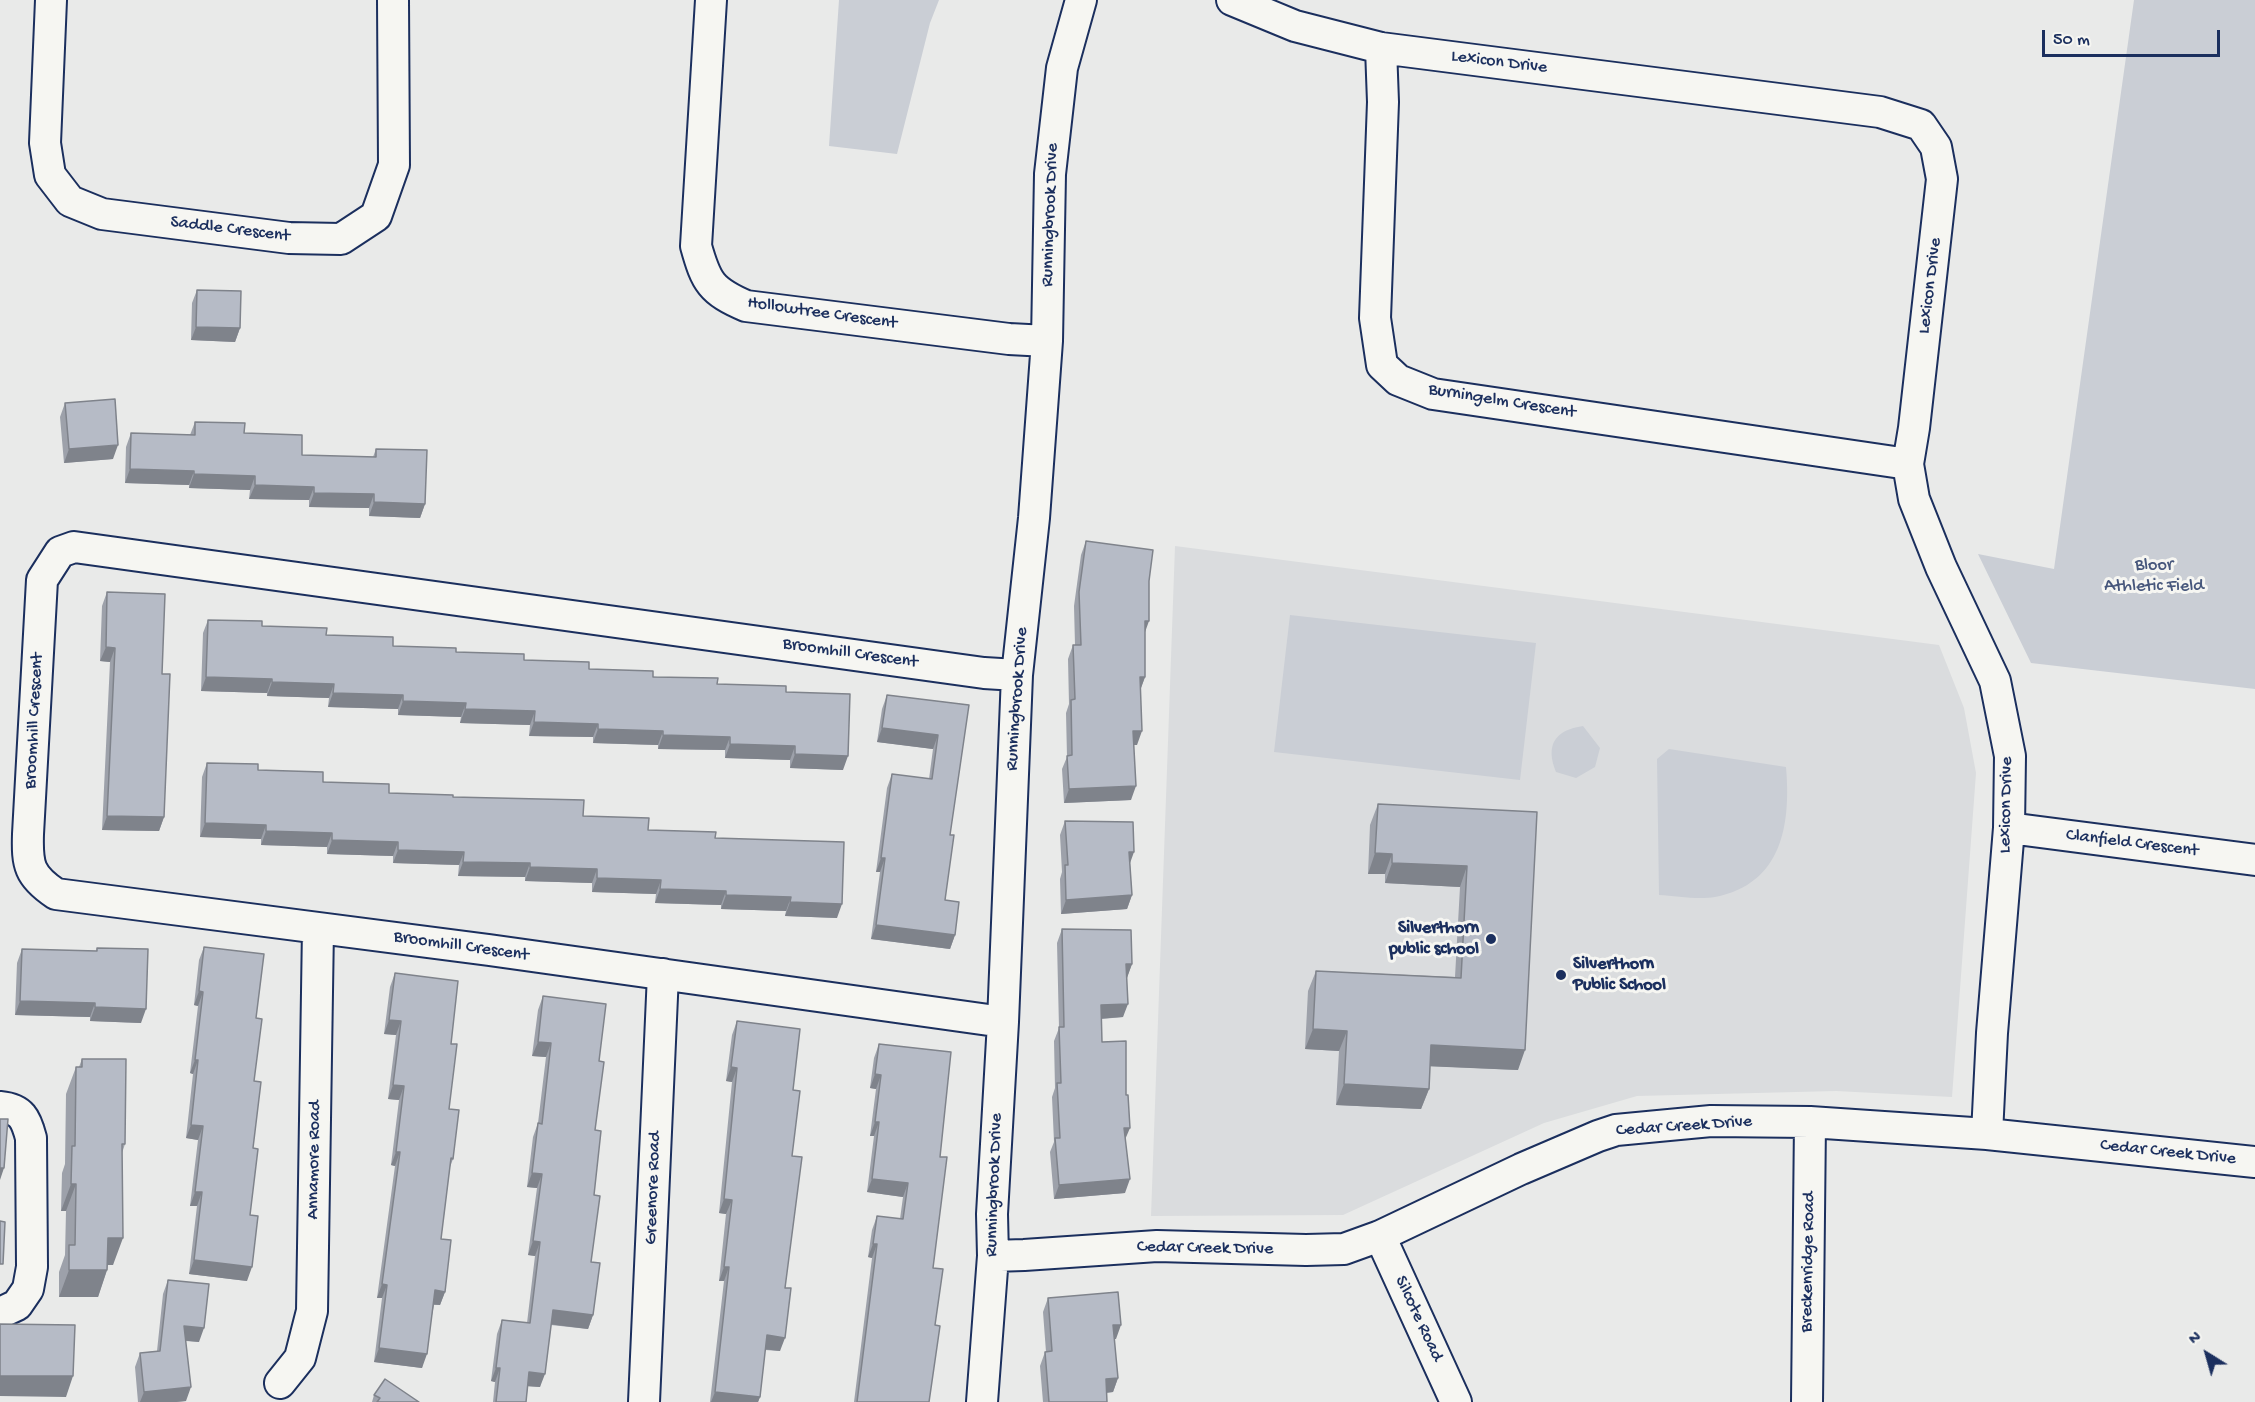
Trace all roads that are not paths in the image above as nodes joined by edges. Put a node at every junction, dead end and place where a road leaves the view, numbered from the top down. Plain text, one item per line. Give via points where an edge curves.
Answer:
1 (51, 0) edge
2 (393, 0) edge
3 (711, 0) edge
4 (1081, 0) edge
5 (1232, 0) edge
6 (1381, 48) junction
7 (1047, 341) junction
8 (1908, 464) junction
9 (1017, 675) junction
10 (2009, 828) junction
11 (2255, 860) edge
12 (318, 928) junction
13 (663, 974) junction
14 (1003, 1022) junction
15 (0, 1107) edge
16 (1810, 1122) junction
17 (1987, 1134) junction
18 (2255, 1162) edge
19 (1380, 1236) junction
20 (993, 1256) junction
21 (0, 1313) edge
22 (280, 1383) dead end
23 (644, 1402) edge
24 (982, 1402) edge
25 (1456, 1402) edge
26 (1808, 1402) edge

1 - 2 street, Saddle Crescent via 45,143 50,174 70,201 102,214 289,238 341,239 376,216 394,165
3 - 7 street, Hollowtree Crescent via 696,246 703,273 722,296 746,306
4 - 7 street, Runningbrook Drive via 1062,68 1050,174
5 - 6 street, Lexicon Drive via 1295,26
6 - 8 street, Burningelm Crescent via 1376,318 1382,365 1398,380 1433,394
6 - 8 street, Lexicon Drive via 1880,112 1921,125 1936,147 1942,179
7 - 9 street, Runningbrook Drive
8 - 10 street, Lexicon Drive via 1914,499 1941,567 1995,681 2010,756
9 - 12 street, Broomhill Crescent via 97,549 74,547 60,552 42,580 28,851 33,875 56,894
9 - 14 street, Runningbrook Drive
10 - 11 street, Clanfield Crescent
10 - 17 street, Lexicon Drive
12 - 13 street, Broomhill Crescent
12 - 22 street, Annamore Road via 312,1311 300,1358
13 - 14 street, Broomhill Crescent
13 - 23 street, Greenore Road
14 - 20 street, Runningbrook Drive
15 - 21 street via 12,1108 26,1119 32,1138 32,1267 28,1289 17,1305
16 - 17 street, Cedar Creek Drive
16 - 19 street, Cedar Creek Drive via 1711,1121 1616,1130 1521,1169
16 - 26 street, Breckenridge Road
17 - 18 street, Cedar Creek Drive
19 - 20 street, Cedar Creek Drive via 1344,1249 1157,1246
19 - 25 street, Silcote Road
20 - 24 street, Runningbrook Drive

